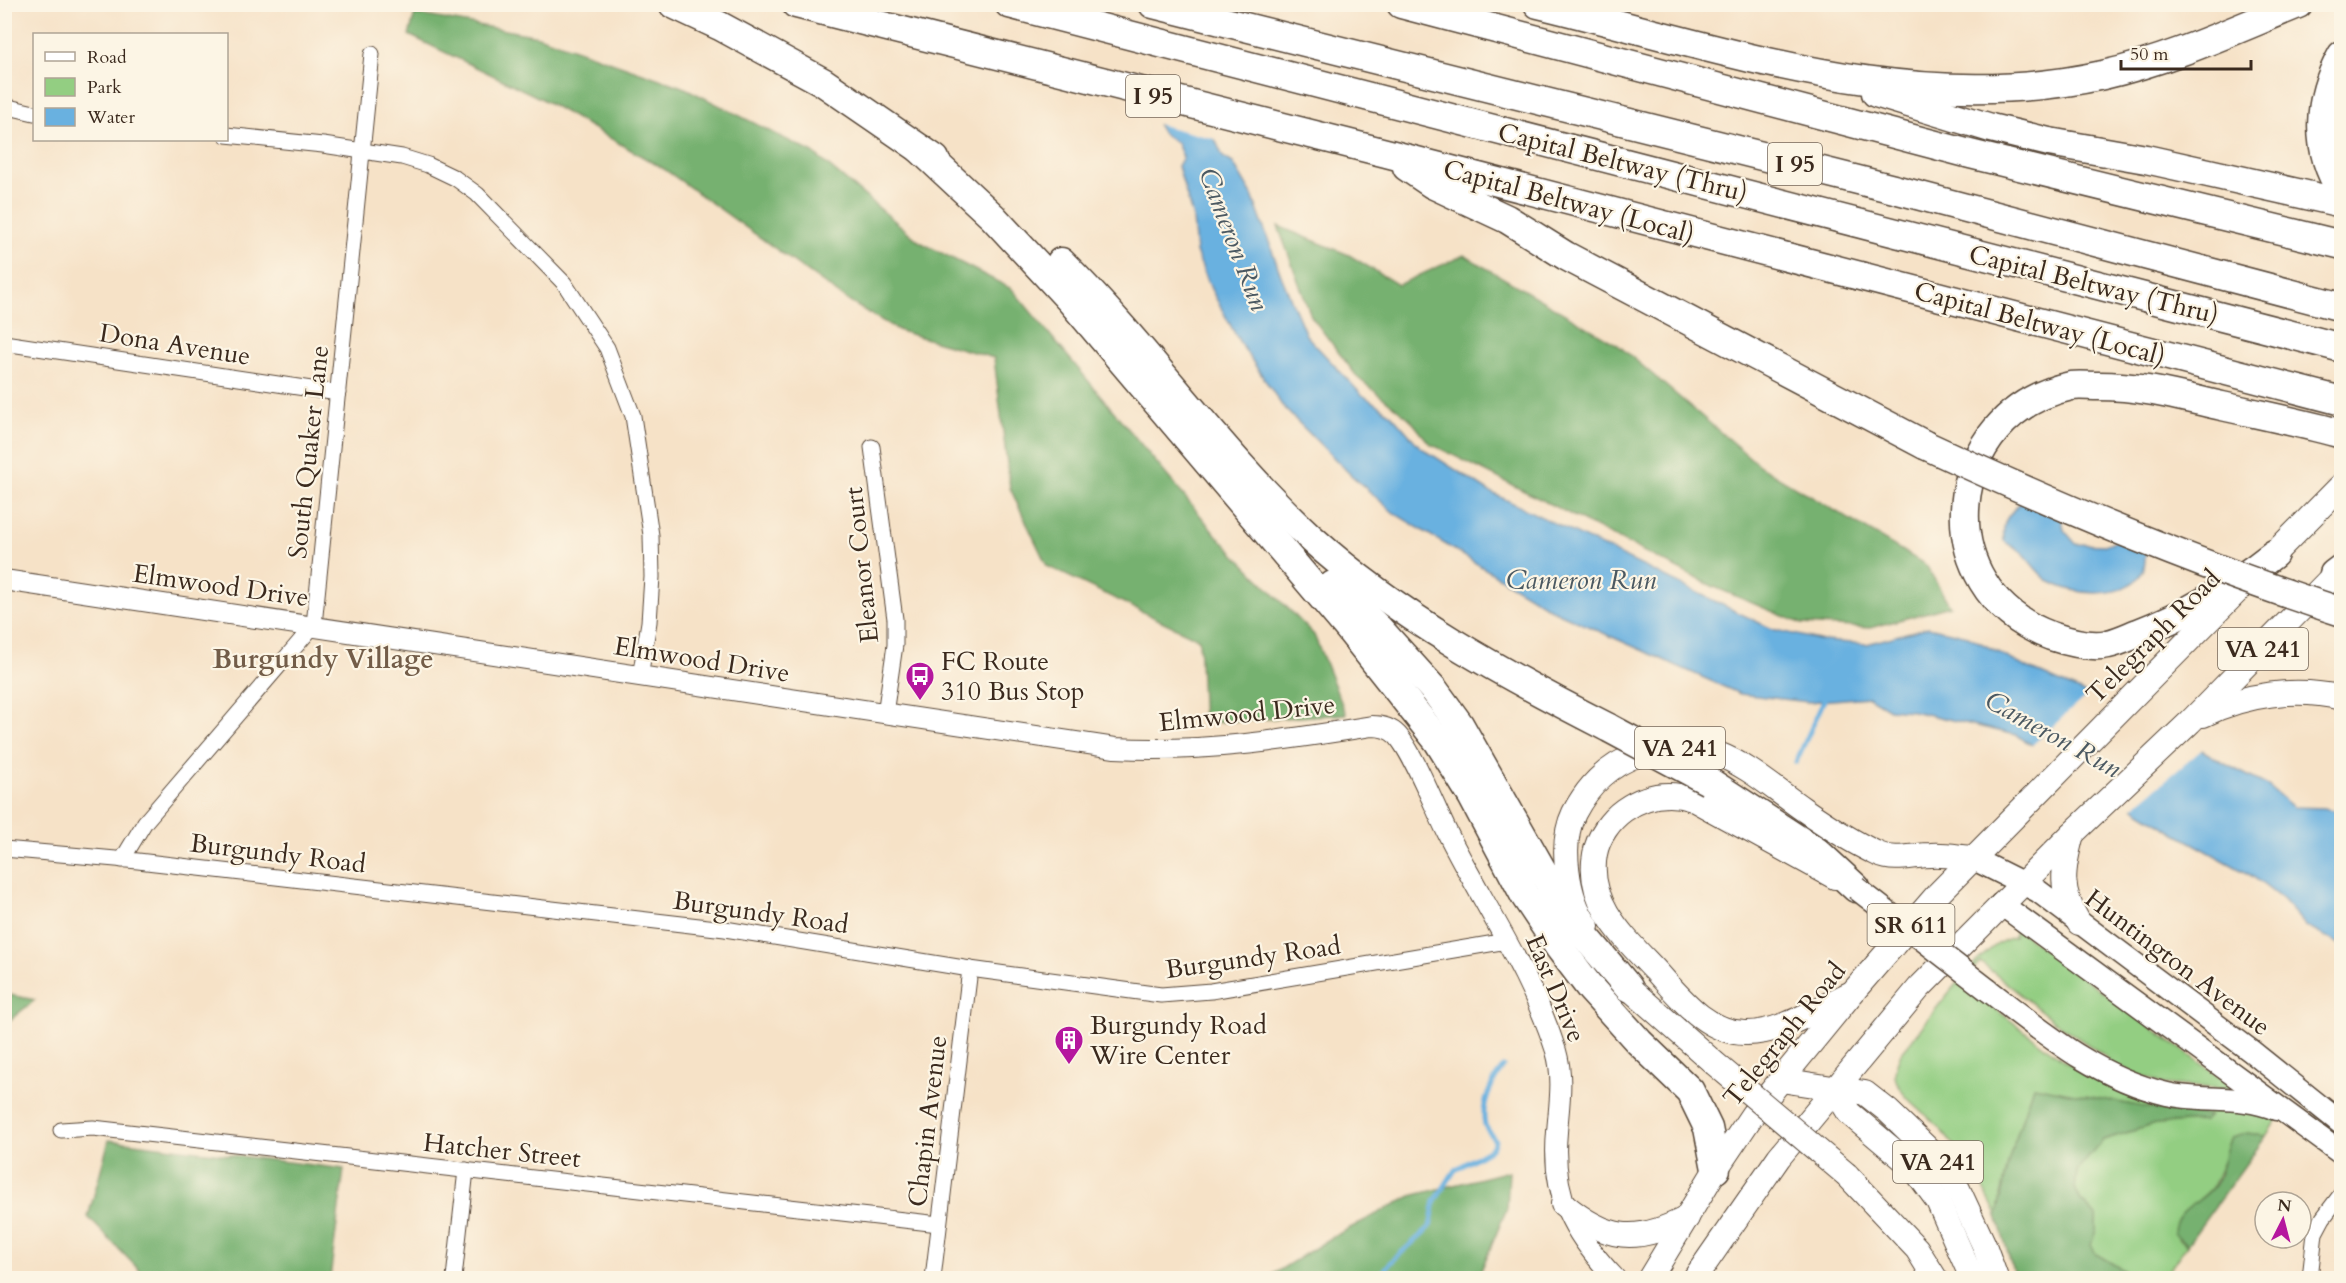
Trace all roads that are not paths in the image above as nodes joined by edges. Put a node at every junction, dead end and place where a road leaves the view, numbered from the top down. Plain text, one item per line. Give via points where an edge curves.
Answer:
1 (673, 4) edge
2 (796, 4) edge
3 (1009, 4) edge
4 (1154, 4) edge
5 (1401, 4) edge
6 (1538, 4) edge
7 (2298, 4) edge
8 (372, 54) dead end
9 (2342, 55) edge
10 (1814, 72) junction
11 (4, 106) edge
12 (33, 113) edge
13 (228, 135) edge
14 (920, 149) junction
15 (362, 151) junction
16 (1386, 153) junction
17 (2342, 192) edge
18 (2342, 203) edge
19 (2342, 245) edge
20 (2342, 307) edge
21 (4, 343) edge
22 (2342, 348) edge
23 (338, 393) junction
24 (2342, 401) edge
25 (2338, 433) edge
26 (872, 447) dead end
27 (2342, 486) edge
28 (1241, 500) junction
29 (2274, 554) junction
30 (2339, 570) edge
31 (4, 580) edge
32 (2342, 612) edge
33 (314, 625) junction
34 (640, 677) junction
35 (2342, 698) edge
36 (885, 714) junction
37 (2190, 722) junction
38 (1391, 730) joint
39 (4, 849) edge
40 (1972, 858) junction
41 (2059, 859) junction
42 (122, 860) junction
43 (2024, 883) junction
44 (1856, 888) junction
45 (2001, 904) junction
46 (2079, 923) junction
47 (1507, 941) junction
48 (970, 969) junction
49 (1628, 987) junction
50 (1852, 993) junction
51 (1781, 1080) junction
52 (1834, 1090) junction
53 (2295, 1118) junction
54 (2342, 1124) edge
55 (60, 1130) dead end
56 (2342, 1154) edge
57 (1716, 1169) junction
58 (466, 1170) junction
59 (2342, 1193) edge
60 (1563, 1204) junction
61 (1687, 1218) junction
62 (939, 1224) junction
63 (454, 1278) edge
64 (933, 1278) edge
65 (1615, 1278) edge
66 (1650, 1278) edge
67 (1695, 1278) edge
68 (1935, 1278) edge
69 (1972, 1278) edge
70 (1996, 1278) edge
71 (2310, 1278) edge

1 - 14 highway via 823,82
2 - 16 highway, Capital Beltway (Local) / I 95
3 - 22 highway, Capital Beltway (Thru) / I 95
4 - 20 highway, Capital Beltway (Thru) / I 95 via 1894,189
5 - 19 highway, I 95 via 1970,154
6 - 10 highway
7 - 10 highway via 2168,56 2104,75 2050,85 1998,90 1952,88
8 - 15 street, South Quaker Lane
9 - 17 highway via 2330,80 2321,126 2327,163
10 - 18 highway via 1991,128
11 - 12 street
13 - 15 street
14 - 28 highway via 993,217 1071,301
14 - 44 highway, bridge via 981,191 1064,265 1266,492 1343,566 1483,660 1708,781 1817,852
15 - 23 street, South Quaker Lane
15 - 34 street via 428,165 477,194 564,283 607,348 633,416 651,535 649,622
16 - 24 highway, Capital Beltway (Local) / I 95
16 - 32 highway, bridge via 1432,184 1507,219 1566,256 1925,445 2175,553
21 - 23 street, Dona Avenue
23 - 33 street, South Quaker Lane
25 - 29 highway via 2136,386 2072,386 2043,395 2010,416 1979,453 1969,477 1964,530 1969,556 1993,596 2029,628 2066,641 2107,645 2177,619 2233,586
26 - 36 street, Eleanor Court via 895,619
27 - 29 main road, Telegraph Road / VA 241
28 - 49 highway via 1370,621 1435,691 1459,724 1568,916
28 - 57 highway via 1438,741 1525,896 1559,947 1640,1042 1690,1090 1708,1128
29 - 40 main road, Telegraph Road / VA 241
30 - 37 main road, VA 241
31 - 33 street, Elmwood Drive
33 - 34 street, Elmwood Drive
33 - 42 street via 145,822
34 - 36 street, Elmwood Drive
35 - 37 main road via 2269,694 2217,708
36 - 38 street, Elmwood Drive via 1080,744 1152,750 1231,747 1372,726
37 - 41 main road, VA 241 via 2072,834
38 - 47 street, East Drive via 1403,743
39 - 42 street, Burgundy Road
40 - 43 main road, Huntington Avenue
40 - 49 main road, VA 241 via 1880,855 1804,810 1724,754 1685,747 1650,751 1626,759 1605,772 1585,793 1573,816 1568,867 1582,920
40 - 50 main road, Telegraph Road / SR 611
41 - 43 main road, VA 241
41 - 46 main road via 2066,901
42 - 48 street, Burgundy Road via 725,929
43 - 45 main road, VA 241
43 - 46 main road, Huntington Avenue
44 - 50 main road via 1681,795 1653,796 1618,814 1601,836 1594,859 1594,884 1617,930 1688,1006 1715,1025 1747,1034 1768,1030
44 - 53 main road, bridge via 2062,1047 2103,1072 2169,1094 2267,1105
45 - 52 main road, VA 241 via 1919,988
45 - 53 main road
46 - 54 main road, Huntington Avenue
47 - 48 street, Burgundy Road via 1183,996
47 - 60 street, East Drive via 1549,1033 1560,1067 1556,1166
48 - 62 street, Chapin Avenue
49 - 68 main road, VA 241, bridge via 1847,1175 1917,1250
50 - 51 main road, Telegraph Road / SR 611
51 - 52 main road
51 - 57 main road, Telegraph Road / SR 611
52 - 67 main road via 1779,1157
52 - 69 main road, VA 241 via 1849,1113 1913,1167 1932,1193
52 - 70 main road, VA 241 via 1865,1092 1931,1152 1958,1190
53 - 56 main road
55 - 58 street, Hatcher Street via 93,1128
57 - 61 main road, Telegraph Road / SR 611
58 - 62 street, Hatcher Street
58 - 63 street
59 - 71 street via 2315,1233
60 - 61 main road via 1591,1226 1626,1236 1660,1232
60 - 65 street, East Drive via 1582,1241
61 - 66 main road, Telegraph Road / SR 611
62 - 64 street, Chapin Avenue

